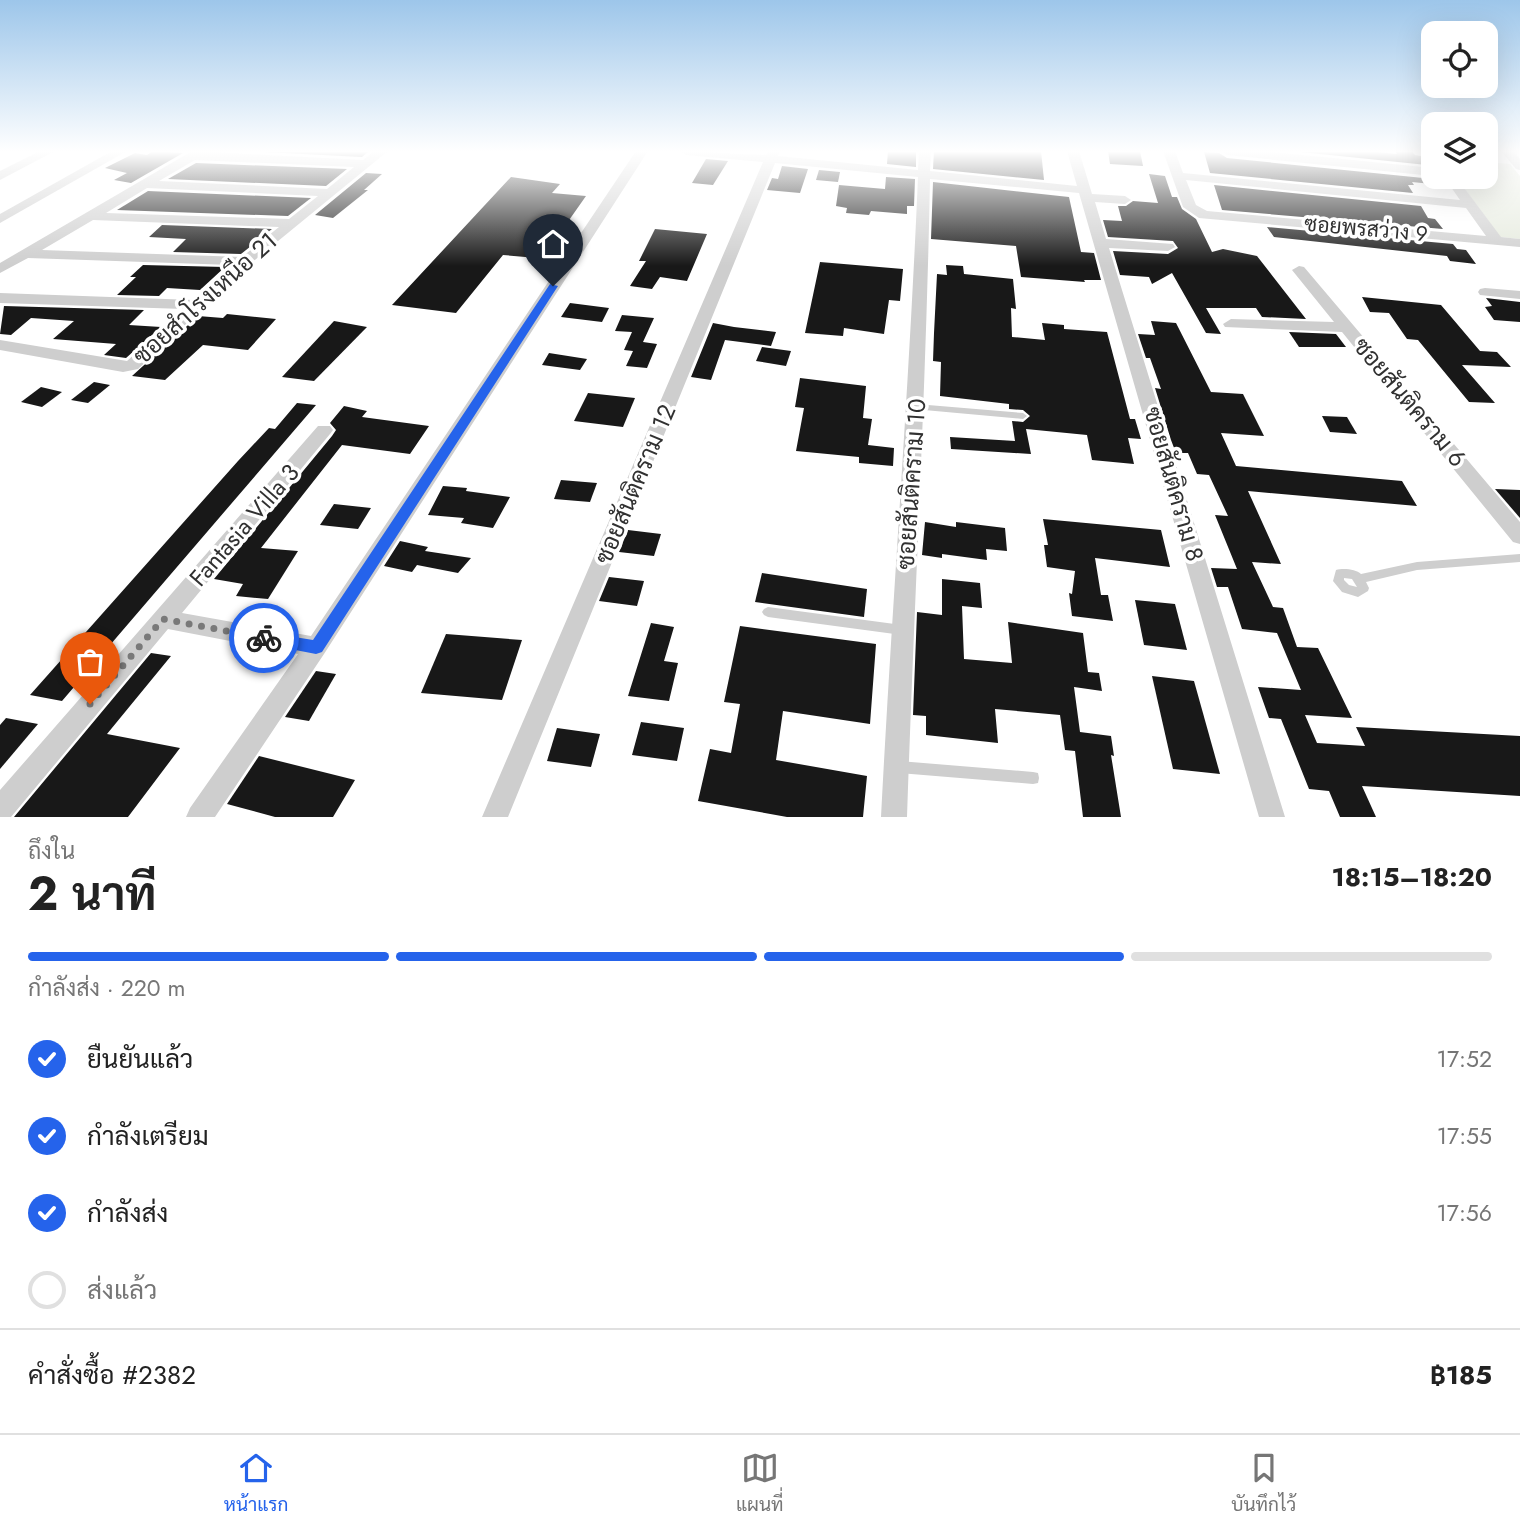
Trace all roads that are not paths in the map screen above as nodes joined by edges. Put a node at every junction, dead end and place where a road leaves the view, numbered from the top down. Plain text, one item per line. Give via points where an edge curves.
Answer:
1 (53, 189) edge
2 (137, 189) edge
3 (249, 189) edge
4 (332, 189) edge
5 (617, 189) edge
6 (759, 189) edge
7 (924, 189) edge
8 (1052, 189) edge
9 (1084, 189) edge
10 (1184, 189) edge
11 (1311, 189) edge
12 (1459, 189) edge
13 (327, 193) junction
14 (1085, 193) junction
15 (1125, 200) dead end
16 (1471, 205) junction
17 (91, 216) junction
18 (0, 219) edge
19 (290, 223) junction
20 (1497, 241) junction
21 (1100, 243) junction
22 (1520, 243) edge
23 (1168, 247) dead end
24 (27, 254) junction
25 (245, 261) junction
26 (0, 268) edge
27 (1299, 270) dead end
28 (1485, 292) dead end
29 (1520, 295) edge
30 (0, 298) edge
31 (196, 305) junction
32 (1231, 324) dead end
33 (1347, 327) junction
34 (0, 345) edge
35 (916, 407) junction
36 (1023, 416) dead end
37 (324, 430) dead end
38 (1511, 514) edge
39 (1520, 536) edge
40 (1520, 558) edge
41 (1360, 579) dead end
42 (768, 612) dead end
43 (163, 619) junction
44 (902, 631) junction
45 (316, 647) junction
46 (896, 766) junction
47 (1033, 778) dead end
48 (0, 810) edge
49 (199, 817) edge
50 (495, 817) edge
51 (894, 817) edge
52 (1272, 817) edge

1 - 18 street
2 - 17 street
3 - 13 street
4 - 13 street, ซอยสำโรงเหนือ 21
5 - 45 street
6 - 50 street, ซอยสันติคราม 12
7 - 35 street, ซอยสันติคราม 10
8 - 14 street
9 - 14 street, ซอยสันติคราม 8
10 - 20 street, ซอยพรสว่าง 9 via 1190,207 1204,215
11 - 16 street
12 - 16 street
13 - 19 street, ซอยสำโรงเหนือ 21
14 - 15 street
14 - 21 street, ซอยสันติคราม 8
16 - 20 street
17 - 19 street
17 - 24 street
19 - 25 street, ซอยสำโรงเหนือ 21
20 - 22 street, ซอยพรสว่าง 9
21 - 23 street
21 - 52 street, ซอยสันติคราม 8
24 - 25 street
24 - 26 street
25 - 31 street, ซอยสำโรงเหนือ 21
27 - 33 street, ซอยสันติคราม 6
28 - 29 street
30 - 31 street
31 - 34 street, ซอยสำโรงเหนือ 21 via 127,367
32 - 33 street
33 - 38 street, ซอยสันติคราม 6
35 - 36 lane
35 - 44 street, ซอยสันติคราม 10
37 - 43 street, Fantasia Villa 3
38 - 39 street, ซอยสันติคราม 6
40 - 41 lane via 1417,566
42 - 44 lane
43 - 45 street, Fantasia Villa 3
43 - 48 street, Fantasia Villa 3
44 - 46 street, ซอยสันติคราม 10
45 - 49 street
46 - 47 lane
46 - 51 street, ซอยสันติคราม 10

